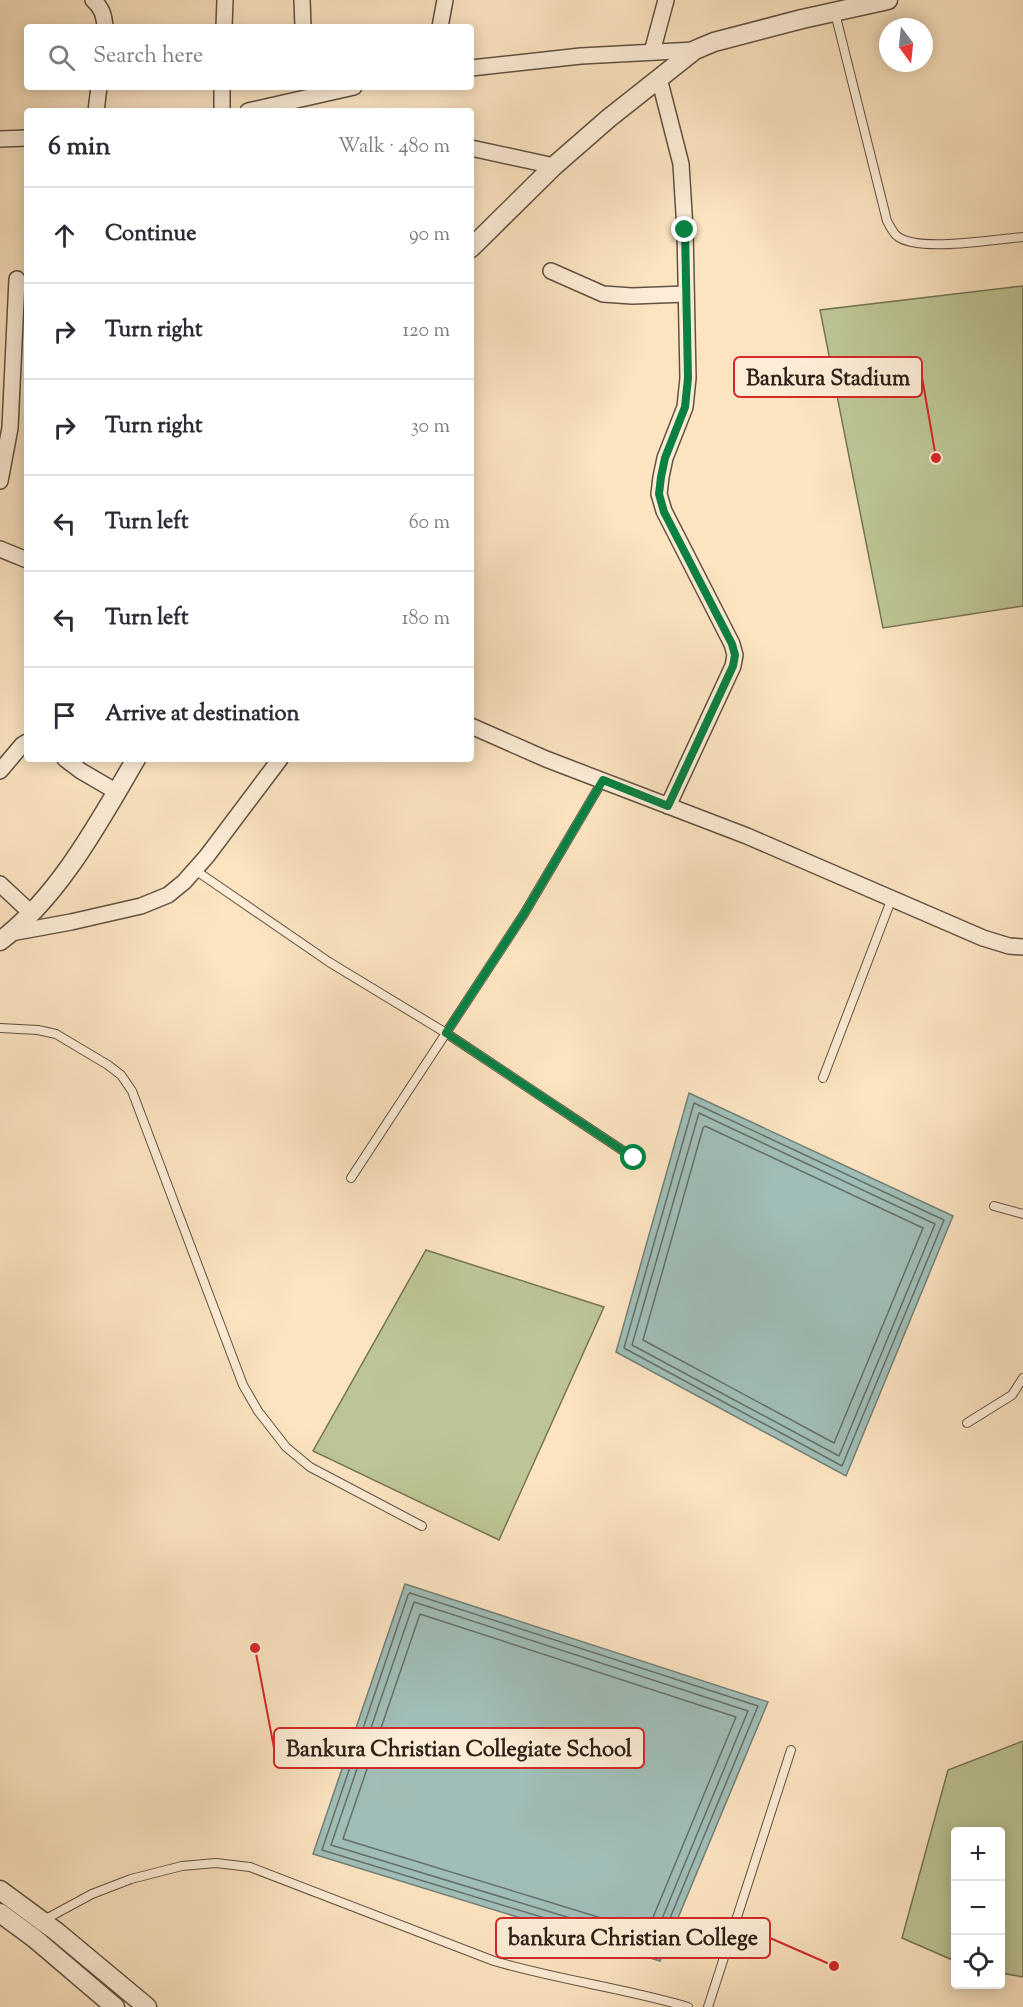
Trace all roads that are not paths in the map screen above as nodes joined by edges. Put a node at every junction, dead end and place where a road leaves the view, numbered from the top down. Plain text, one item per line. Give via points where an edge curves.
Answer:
1 (93, 0) edge
2 (225, 0) edge
3 (302, 0) edge
4 (445, 0) edge
5 (666, 0) edge
6 (888, 0) edge
7 (834, 12) junction
8 (105, 24) edge
9 (224, 24) edge
10 (303, 24) edge
11 (441, 24) edge
12 (695, 50) junction
13 (652, 52) junction
14 (474, 68) edge
15 (659, 78) junction
16 (99, 90) edge
17 (222, 90) edge
18 (325, 90) edge
19 (305, 92) edge
20 (96, 108) edge
21 (222, 108) edge
22 (257, 108) edge
23 (24, 138) edge
24 (0, 140) edge
25 (474, 149) edge
26 (554, 166) junction
27 (1023, 237) edge
28 (474, 245) edge
29 (551, 271) dead end
30 (16, 279) dead end
31 (686, 294) junction
32 (6, 380) edge
33 (0, 481) edge
34 (0, 549) edge
35 (24, 559) edge
36 (474, 727) edge
37 (24, 744) edge
38 (69, 762) edge
39 (134, 762) edge
40 (278, 762) edge
41 (0, 771) edge
42 (603, 780) junction
43 (117, 792) junction
44 (668, 806) junction
45 (195, 870) junction
46 (0, 884) edge
47 (892, 898) junction
48 (30, 912) junction
49 (5, 937) edge
50 (1023, 947) edge
51 (0, 1028) edge
52 (446, 1033) junction
53 (823, 1078) dead end
54 (634, 1158) dead end
55 (351, 1178) dead end
56 (994, 1206) dead end
57 (1023, 1214) edge
58 (1023, 1378) edge
59 (967, 1423) dead end
60 (422, 1526) dead end
61 (791, 1750) dead end
62 (0, 1890) edge
63 (0, 1913) edge
64 (43, 1921) junction
65 (115, 2007) edge
66 (147, 2007) edge
67 (688, 2007) edge
68 (708, 2007) edge

1 - 8 street via 101,7
2 - 9 street
3 - 10 street
4 - 11 street
5 - 13 street
6 - 7 street
7 - 12 street
7 - 27 lane via 887,221 897,236 910,243 931,245
12 - 13 street
12 - 15 street
13 - 14 street
15 - 26 street
15 - 31 street via 681,164
16 - 20 street
17 - 21 street
18 - 19 street
19 - 22 street
23 - 24 street
25 - 26 street
26 - 28 street
29 - 31 street via 603,294
30 - 32 street
31 - 44 street via 685,407 665,458 659,494 664,512 735,655
32 - 33 street via 10,428
34 - 35 street
36 - 42 street
37 - 41 street
38 - 43 street
39 - 43 street
40 - 45 street
42 - 44 street
42 - 52 lane via 524,914
43 - 48 street via 55,886
44 - 47 street
45 - 49 street via 168,895 141,906
45 - 52 lane via 329,962
46 - 48 street
47 - 50 street via 983,938
47 - 53 lane
48 - 49 street
51 - 60 lane via 56,1034 121,1075 132,1091 243,1385 258,1411 286,1447 310,1467
52 - 54 lane
52 - 55 lane
56 - 57 lane
58 - 59 lane via 1012,1395
61 - 68 lane
62 - 64 street
63 - 65 street
64 - 66 street
64 - 67 lane via 92,1893 131,1879 182,1866 216,1863 250,1867 494,1961

